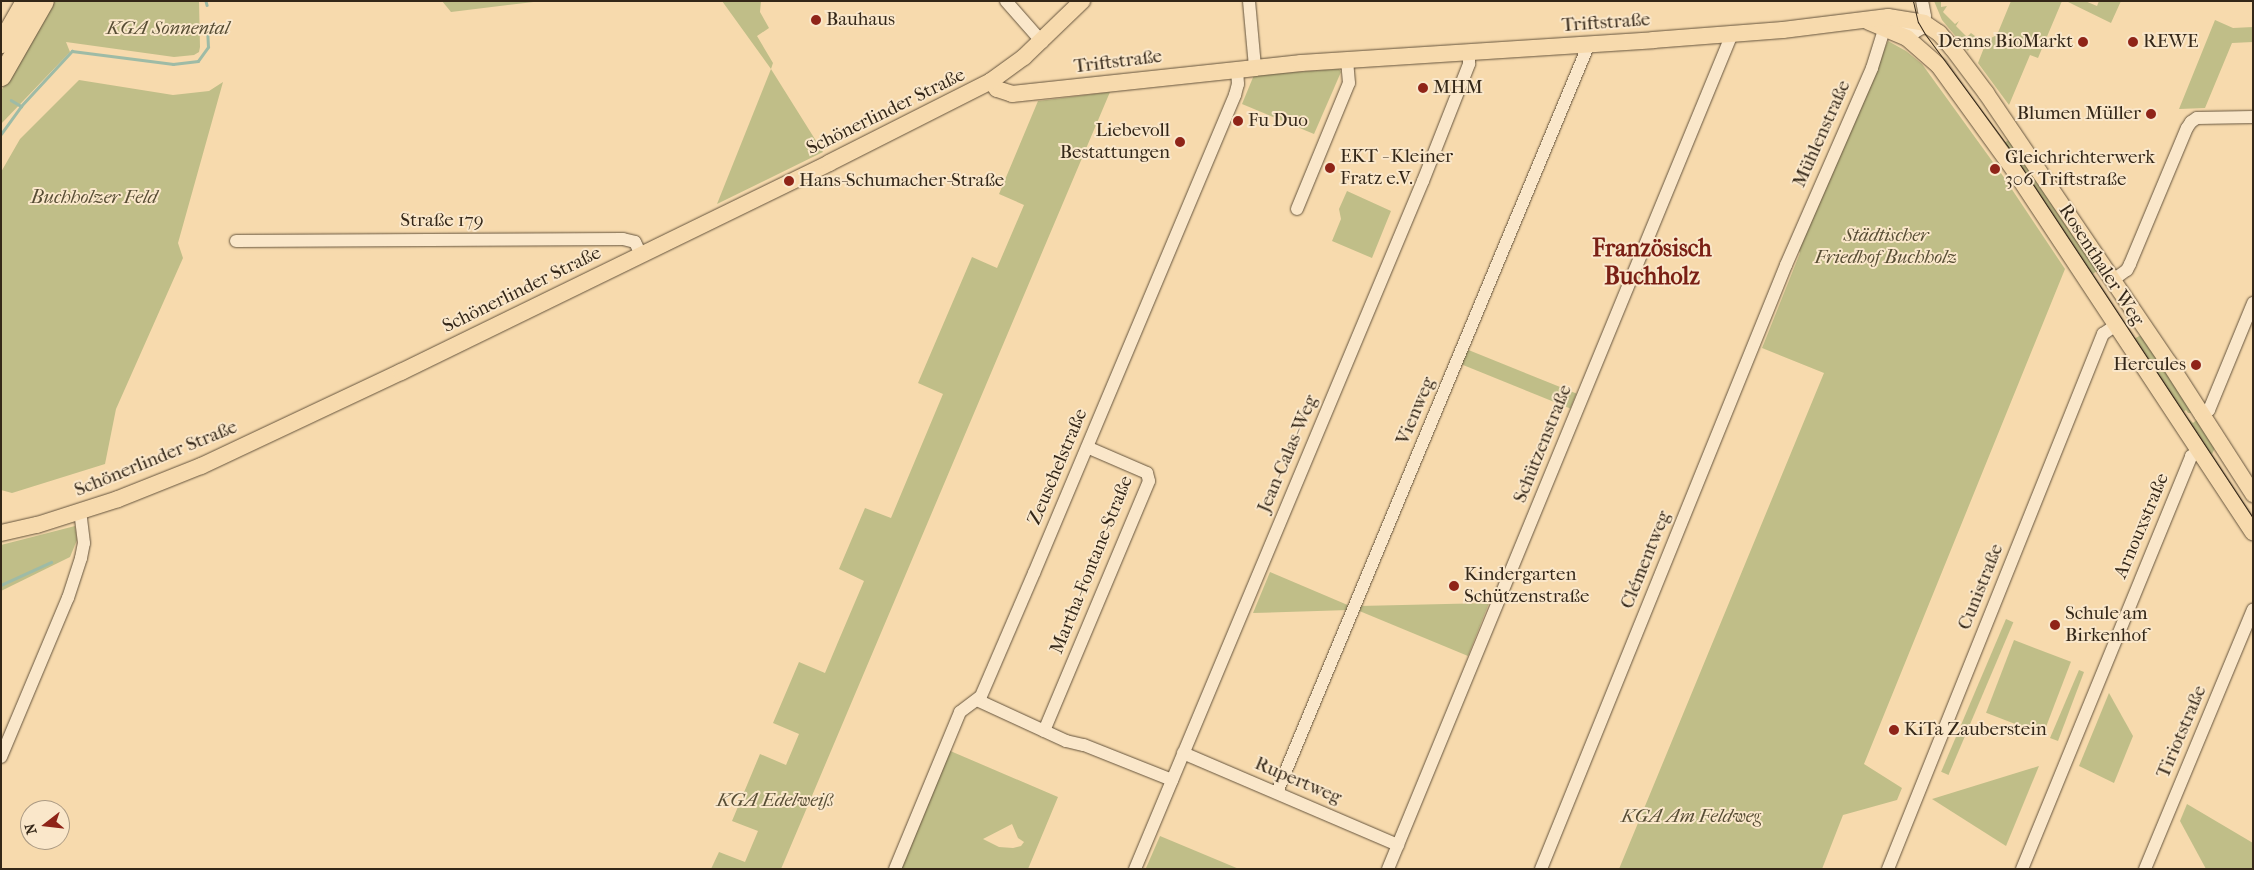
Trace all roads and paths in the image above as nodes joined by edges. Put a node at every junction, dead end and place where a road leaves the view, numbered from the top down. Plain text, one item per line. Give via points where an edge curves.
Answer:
1 (16, 1) edge
2 (25, 1) edge
3 (44, 1) edge
4 (1006, 1) edge
5 (1082, 1) edge
6 (1249, 1) edge
7 (1922, 1) edge
8 (1924, 23) junction
9 (1, 25) edge
10 (1891, 26) junction
11 (1732, 34) junction
12 (1042, 42) junction
13 (1, 43) edge
14 (1589, 44) junction
15 (1469, 52) junction
16 (1347, 60) junction
17 (1255, 67) junction
18 (1237, 68) junction
19 (1, 76) edge
20 (991, 81) junction
21 (2253, 117) edge
22 (1297, 210) dead end
23 (236, 240) dead end
24 (641, 255) junction
25 (1786, 265) joint
26 (2113, 280) junction
27 (2095, 293) junction
28 (2253, 303) edge
29 (2134, 312) junction
30 (2116, 325) junction
31 (2202, 416) junction
32 (1087, 447) junction
33 (2199, 452) junction
34 (2253, 494) edge
35 (80, 511) junction
36 (2253, 532) edge
37 (1, 533) edge
38 (2253, 610) edge
39 (977, 700) junction
40 (1044, 731) junction
41 (1183, 753) junction
42 (1, 757) edge
43 (1172, 780) junction
44 (1277, 792) junction
45 (1398, 845) junction
46 (895, 869) edge
47 (1135, 869) edge
48 (1388, 869) edge
49 (1540, 869) edge
50 (1888, 869) edge
51 (2022, 869) edge
52 (2145, 869) edge

1 - 9 highway
2 - 13 highway
3 - 19 highway
4 - 12 street
5 - 12 main road, Schönerlinder Straße
6 - 17 street
7 - 8 street
8 - 10 main road, Triftstraße
8 - 26 main road, Rosenthaler Weg via 1939,33 1966,65
10 - 11 main road, Triftstraße via 1867,21
10 - 25 street, Mühlenstraße
10 - 27 main road, Rosenthaler Weg via 1939,66 2014,170
11 - 14 main road, Triftstraße
11 - 45 street, Schützenstraße
12 - 20 main road, Schönerlinder Straße
14 - 15 main road, Triftstraße
14 - 44 street, Vienweg
15 - 16 main road, Triftstraße
15 - 41 street, Jean-Calas-Weg via 1469,64 1423,181
16 - 17 main road, Triftstraße
16 - 22 street via 1349,83
17 - 18 main road, Triftstraße
18 - 20 main road, Triftstraße via 1012,94 998,89
18 - 32 street, Zeuschelstraße via 1235,95
20 - 24 main road, Schönerlinder Straße
21 - 26 street via 2197,118 2186,128 2130,264
23 - 24 street, Straße 179 via 623,239 635,242
24 - 35 main road, Schönerlinder Straße via 201,466
25 - 49 street, Clémentweg
26 - 27 main road
26 - 29 main road, Rosenthaler Weg
27 - 30 main road, Rosenthaler Weg
28 - 31 street via 2209,410
29 - 30 main road
29 - 31 main road, Rosenthaler Weg
30 - 33 main road, Rosenthaler Weg
30 - 50 street, Cunistraße via 2103,334
31 - 34 main road, Rosenthaler Weg
32 - 39 street, Zeuschelstraße
32 - 40 street, Martha-Fontane-Straße via 1147,473 1149,481
33 - 36 main road, Rosenthaler Weg
33 - 51 street, Arnouxstraße via 2191,456
35 - 37 main road, Schönerlinder Straße
35 - 42 street via 84,543 82,558
38 - 52 street, Tiriotstraße
39 - 40 street
39 - 46 street, Zeuschelstraße via 960,712
40 - 43 street
41 - 43 street, Jean-Calas-Weg
41 - 44 street, Rupertweg
43 - 47 street, Jean-Calas-Weg
44 - 45 street, Rupertweg
45 - 48 street, Schützenstraße

